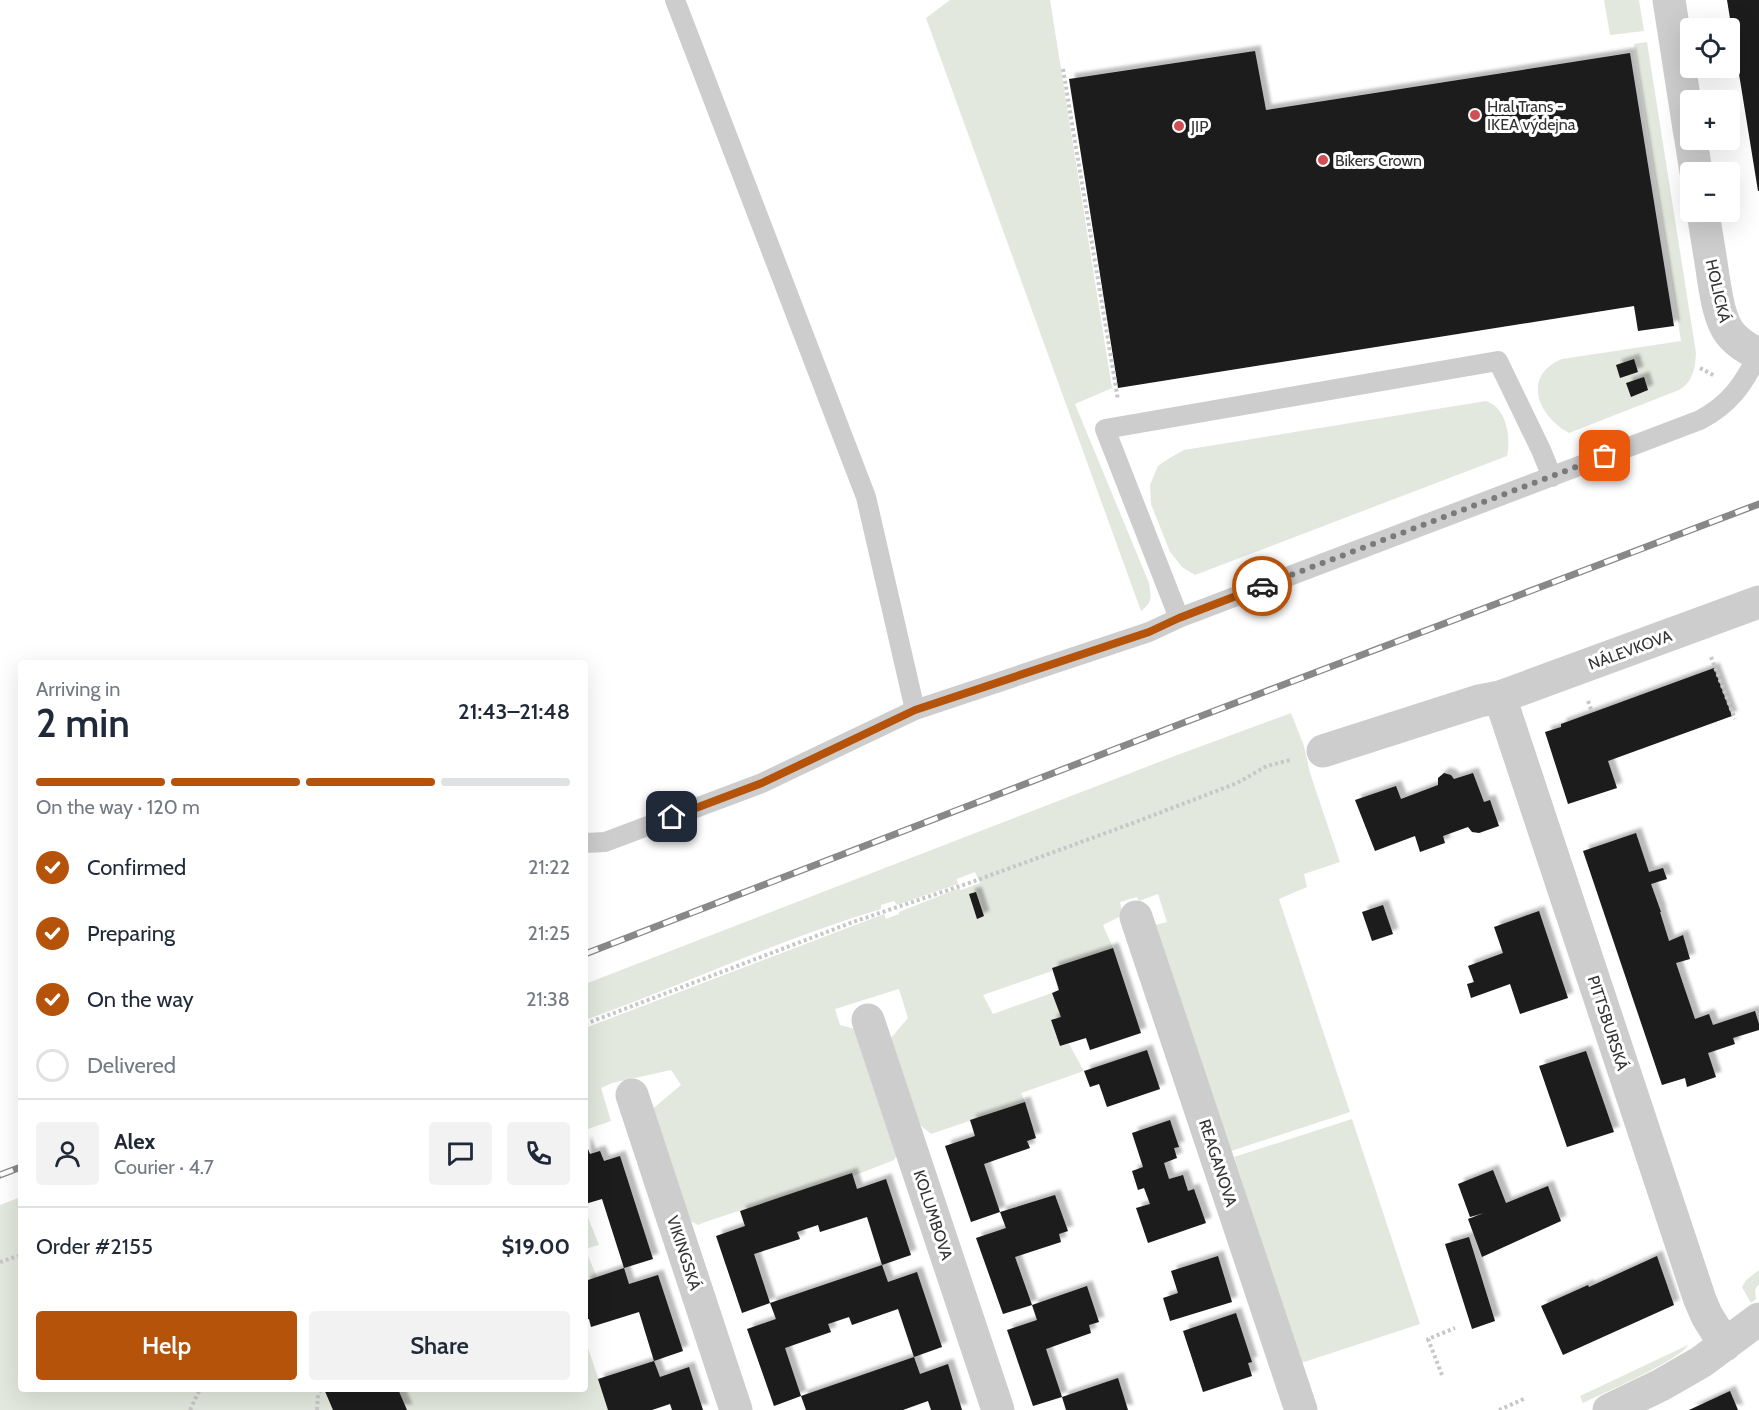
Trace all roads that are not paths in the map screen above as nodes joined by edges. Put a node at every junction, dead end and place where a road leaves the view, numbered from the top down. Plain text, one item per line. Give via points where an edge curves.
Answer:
1 (675, 0) edge
2 (1669, 0) edge
3 (1683, 90) edge
4 (1705, 222) edge
5 (1759, 355) edge
6 (1552, 477) junction
7 (1759, 602) edge
8 (1179, 618) junction
9 (1500, 697) junction
10 (915, 710) junction
11 (1323, 751) road end
12 (588, 843) edge
13 (1136, 916) dead end
14 (868, 1020) dead end
15 (632, 1095) dead end
16 (1759, 1319) edge
17 (1725, 1345) junction
18 (736, 1410) edge
19 (998, 1410) edge
20 (1301, 1410) edge
21 (1609, 1410) edge

1 - 10 lane via 866,497
2 - 3 street
4 - 5 street, HOLICKÁ via 1716,296 1728,331
5 - 6 lane via 1738,389 1700,420
6 - 8 lane
6 - 8 lane via 1498,361 1105,429
7 - 9 street, NÁLEVKOVA
8 - 10 lane via 1149,632
9 - 11 street, NÁLEVKOVA
9 - 17 street, PITTSBURSKÁ via 1700,1300
10 - 12 lane via 762,783 605,842
13 - 20 street, REAGANOVA
14 - 19 street, KOLUMBOVA
15 - 18 street, VIKINGSKÁ
16 - 17 street
17 - 21 street via 1661,1385

